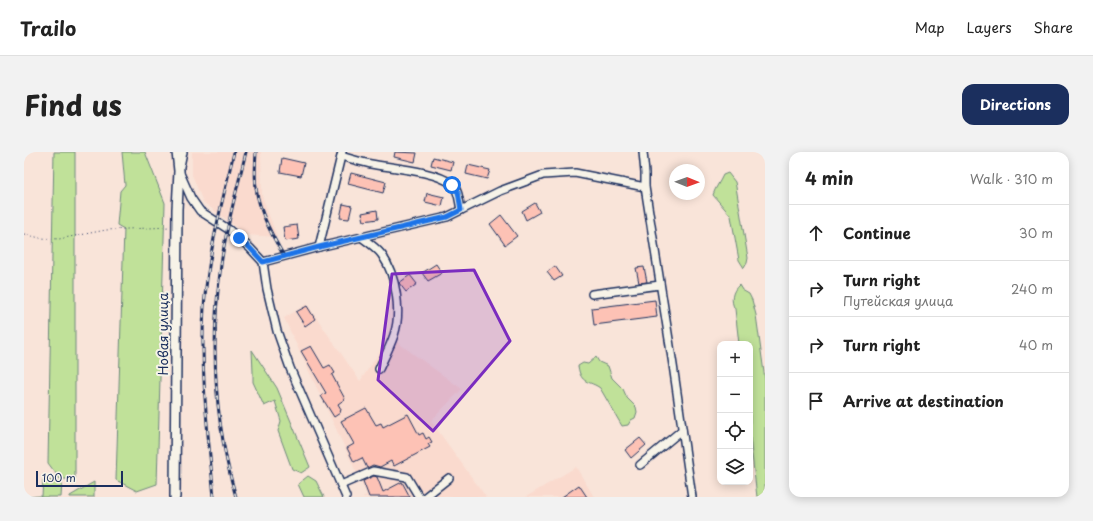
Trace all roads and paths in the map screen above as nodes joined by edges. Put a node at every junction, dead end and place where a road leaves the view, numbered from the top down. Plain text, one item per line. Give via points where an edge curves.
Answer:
1 (177, 152) edge
2 (183, 152) edge
3 (643, 152) edge
4 (342, 154) edge
5 (179, 171) junction
6 (645, 187) junction
7 (461, 210) junction
8 (176, 227) junction
9 (24, 234) edge
10 (361, 237) junction
11 (319, 247) junction
12 (263, 262) junction
13 (660, 285) junction
14 (592, 294) dead end
15 (379, 369) dead end
16 (682, 430) junction
17 (640, 465) dead end
18 (449, 478) dead end
19 (340, 485) junction
20 (175, 497) edge
21 (346, 497) edge
22 (419, 497) edge
23 (425, 497) edge
24 (692, 497) edge

1 - 5 main road, Новая улица
2 - 5 street
3 - 6 street
4 - 7 street via 370,164 445,180 458,192
4 - 11 street
5 - 8 main road, Новая улица
5 - 12 street via 200,211 228,229
6 - 7 street via 575,173 543,175 500,191
6 - 13 street
7 - 10 street via 447,217
8 - 9 path via 106,230 59,239
8 - 20 main road, Новая улица
10 - 11 street
10 - 15 street via 382,255 396,292 395,334
11 - 12 street
12 - 19 street via 277,331
13 - 14 street
13 - 16 street
16 - 17 street
16 - 24 street
18 - 23 street
19 - 21 street
19 - 22 street via 373,471 407,477

